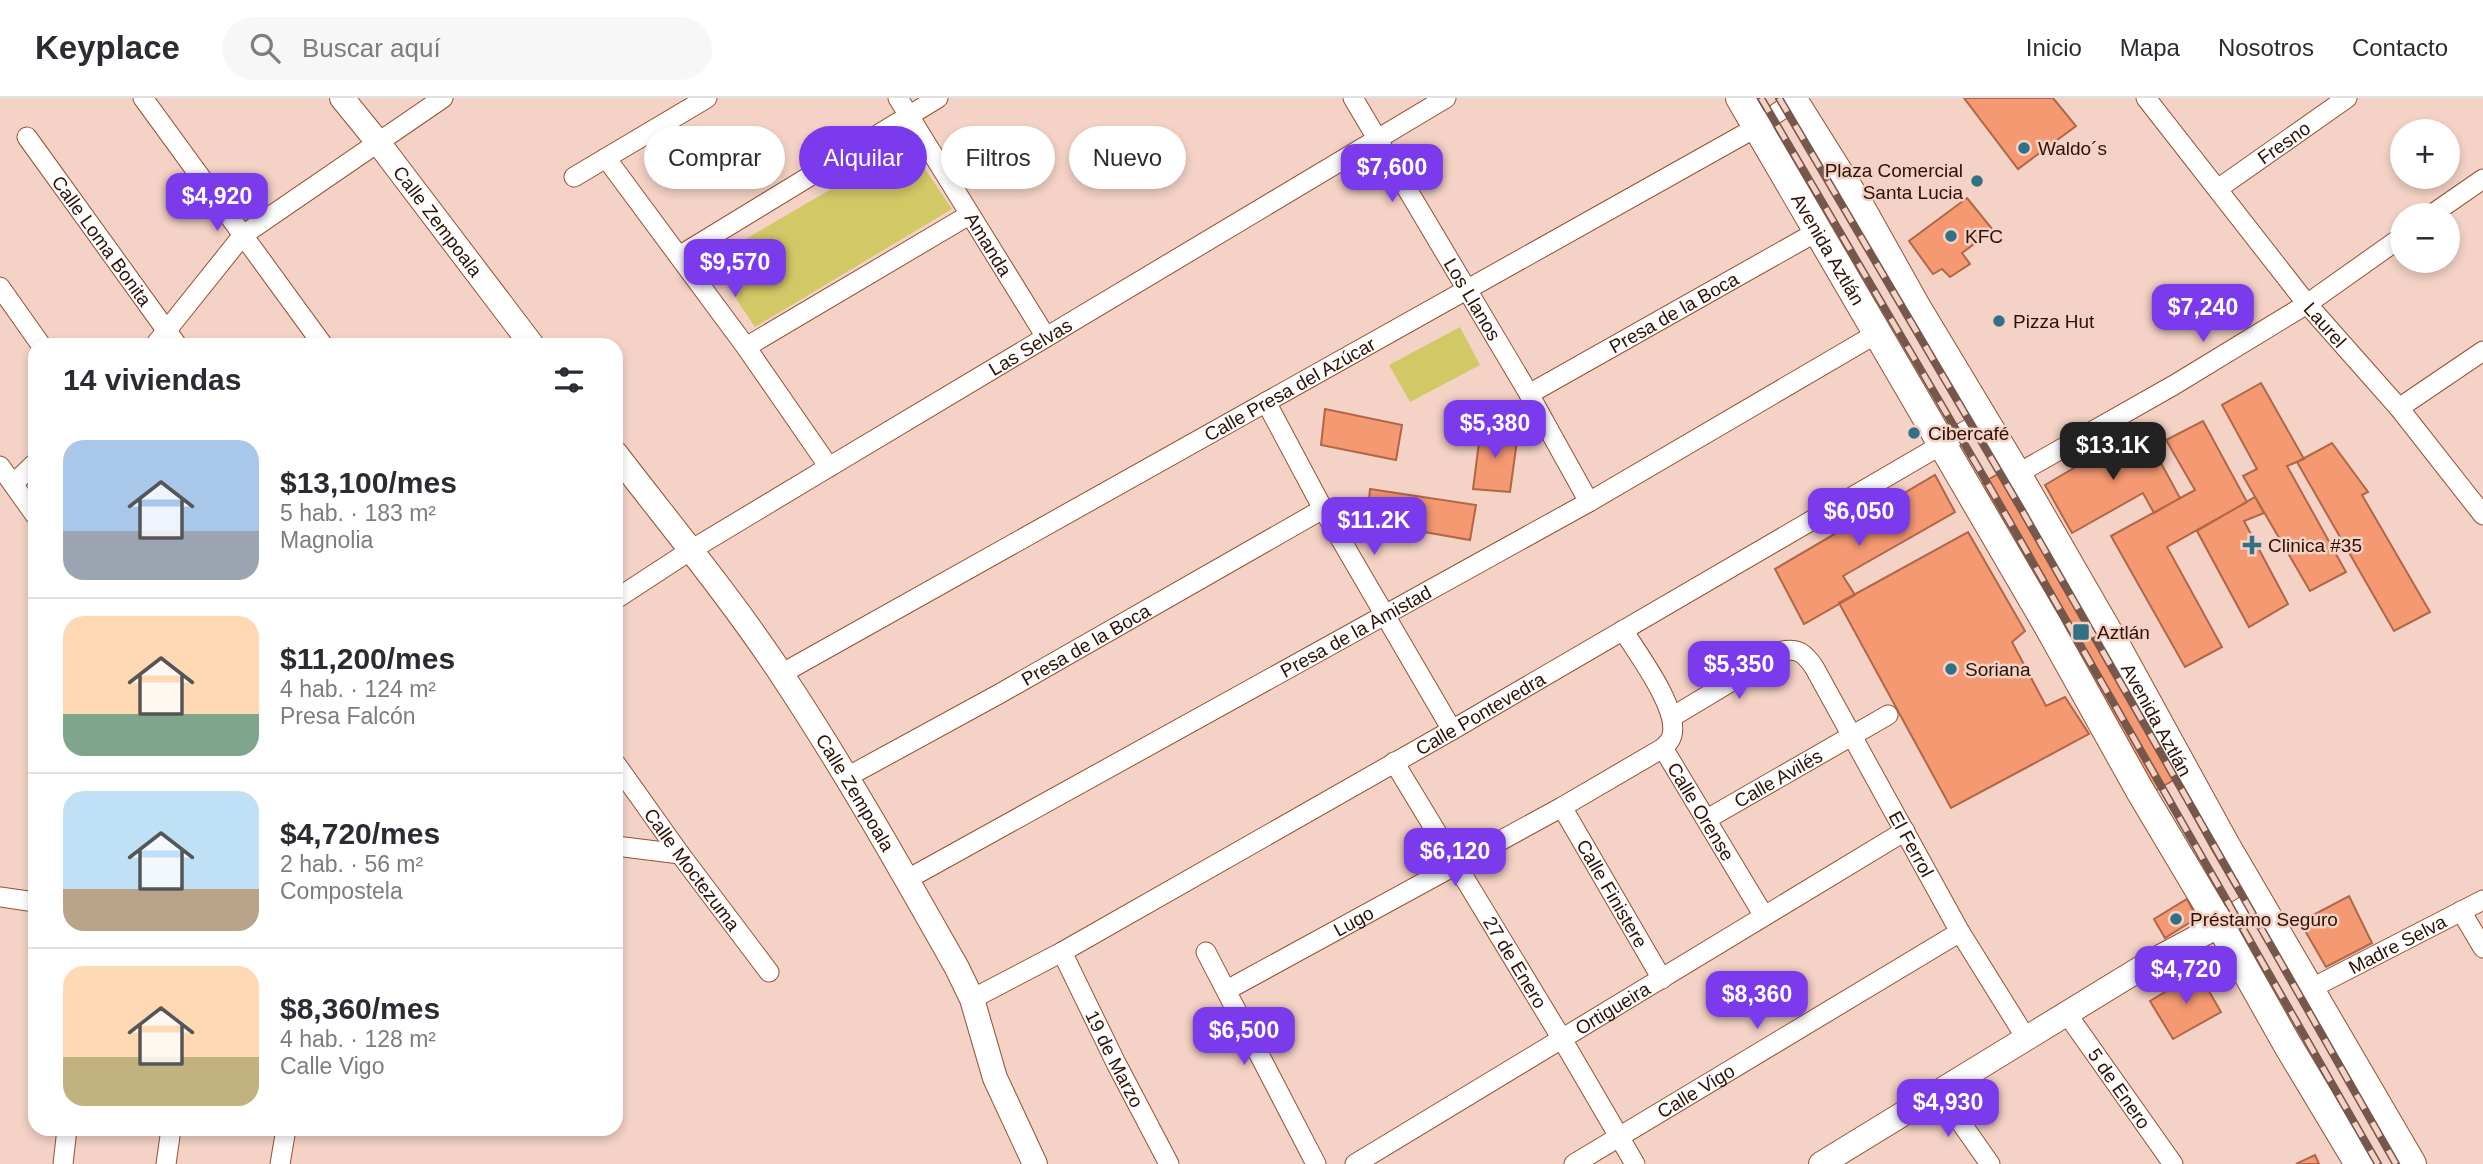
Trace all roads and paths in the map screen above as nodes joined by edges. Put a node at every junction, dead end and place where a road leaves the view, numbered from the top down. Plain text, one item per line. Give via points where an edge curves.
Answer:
1 (143, 98) edge
2 (342, 98) edge
3 (443, 98) edge
4 (707, 98) edge
5 (898, 98) edge
6 (938, 98) edge
7 (1353, 98) edge
8 (1446, 98) edge
9 (1741, 98) edge
10 (2146, 98) edge
11 (2347, 98) edge
12 (1793, 99) edge
13 (909, 115) junction
14 (1757, 127) junction
15 (27, 137) dead end
16 (1377, 139) junction
17 (377, 141) junction
18 (606, 158) junction
19 (573, 177) dead end
20 (2483, 179) edge
21 (2219, 188) junction
22 (2448, 203) edge
23 (969, 215) junction
24 (1818, 231) junction
25 (243, 235) junction
26 (2390, 245) edge
27 (678, 256) junction
28 (0, 287) edge
29 (1465, 290) junction
30 (2307, 304) junction
31 (1877, 334) junction
32 (1046, 337) junction
33 (36, 338) edge
34 (165, 338) edge
35 (167, 338) edge
36 (318, 338) edge
37 (527, 338) edge
38 (746, 347) junction
39 (2483, 351) edge
40 (1529, 394) junction
41 (1266, 402) junction
42 (2399, 408) junction
43 (1984, 420) junction
44 (1942, 444) junction
45 (623, 463) edge
46 (0, 466) edge
47 (829, 467) junction
48 (28, 470) edge
49 (2017, 474) junction
50 (13, 484) junction
51 (1589, 502) junction
52 (28, 505) edge
53 (1323, 509) junction
54 (2483, 515) edge
55 (691, 550) junction
56 (623, 594) edge
57 (1385, 617) junction
58 (1623, 631) junction
59 (781, 674) junction
60 (1888, 715) dead end
61 (1672, 717) junction
62 (1452, 730) junction
63 (1851, 737) junction
64 (1663, 748) junction
65 (1394, 762) junction
66 (623, 774) edge
67 (847, 777) junction
68 (1562, 807) junction
69 (1707, 819) junction
70 (1905, 831) junction
71 (623, 847) edge
72 (680, 854) junction
73 (1455, 865) junction
74 (906, 880) junction
75 (0, 897) edge
76 (2259, 899) junction
77 (2483, 900) edge
78 (28, 901) edge
79 (2461, 911) junction
80 (1764, 916) junction
81 (2220, 925) junction
82 (1961, 932) junction
83 (2483, 948) edge
84 (1062, 952) junction
85 (1206, 952) dead end
86 (769, 972) dead end
87 (1662, 979) junction
88 (2310, 989) junction
89 (1227, 990) junction
90 (972, 999) junction
91 (2067, 1014) junction
92 (2026, 1038) junction
93 (1562, 1039) junction
94 (1938, 1090) junction
95 (66, 1136) edge
96 (170, 1136) edge
97 (285, 1136) edge
98 (1619, 1138) junction
99 (63, 1164) edge
100 (166, 1164) edge
101 (280, 1164) edge
102 (1035, 1164) edge
103 (1169, 1164) edge
104 (1316, 1164) edge
105 (1354, 1164) edge
106 (1574, 1164) edge
107 (1635, 1164) edge
108 (1821, 1164) edge
109 (1990, 1164) edge
110 (2173, 1164) edge
111 (2359, 1164) edge
112 (2412, 1164) edge

1 - 25 street
2 - 17 street, Calle Zempoala
3 - 17 street
4 - 18 street
5 - 13 street, Amanda
6 - 13 street
7 - 16 street, Los Llanos
8 - 16 street, Las Selvas
9 - 14 main road, Avenida Aztlán
10 - 21 street, Laurel
11 - 21 street, Fresno
12 - 14 street, Calle Presa del Azúcar
12 - 43 main road, Avenida Aztlán
13 - 23 street, Amanda
13 - 27 street
14 - 24 main road, Avenida Aztlán
14 - 29 street, Calle Presa del Azúcar
15 - 34 street, Calle Loma Bonita
16 - 29 street, Los Llanos
16 - 32 street, Las Selvas
17 - 25 street
17 - 37 street, Calle Zempoala
18 - 19 street
18 - 27 street
20 - 22 street
21 - 30 street, Laurel
23 - 32 street, Amanda
23 - 38 street
24 - 31 main road, Avenida Aztlán
24 - 40 street, Presa de la Boca
25 - 35 street
25 - 36 street
26 - 30 street
27 - 38 street
28 - 33 street
29 - 40 street, Los Llanos
29 - 41 street, Calle Presa del Azúcar
30 - 42 street, Laurel
30 - 49 street
31 - 44 main road, Avenida Aztlán
31 - 51 street, Presa de la Amistad
32 - 47 street, Las Selvas
38 - 47 street
39 - 42 street
40 - 51 street, Los Llanos
41 - 53 street
41 - 59 street, Calle Presa del Azúcar
42 - 54 street, Laurel
43 - 44 street, Calle Pontevedra
43 - 49 main road, Avenida Aztlán
44 - 58 street, Calle Pontevedra
44 - 81 main road, Avenida Aztlán
45 - 55 street, Calle Zempoala
46 - 50 street
47 - 55 street, Las Selvas
48 - 50 street
49 - 76 main road, Avenida Aztlán
50 - 52 street
51 - 57 street, Presa de la Amistad
53 - 57 street
53 - 67 street, Presa de la Boca
55 - 56 street, Las Selvas
55 - 59 street, Calle Zempoala
57 - 62 street
57 - 74 street, Presa de la Amistad
58 - 61 street
58 - 62 street, Calle Pontevedra
59 - 67 street, Calle Zempoala
60 - 63 street, Calle Avilés
61 - 63 street, El Ferrol via 1782,651 1798,650 1814,667
61 - 64 street, Calle Orense via 1672,737
62 - 65 street, Calle Pontevedra
63 - 69 street, Calle Avilés
63 - 70 street, El Ferrol
64 - 68 street, Lugo
64 - 69 street, Calle Orense
65 - 73 street, 27 de Enero
65 - 84 street, Calle Pontevedra
66 - 72 street, Calle Moctezuma
67 - 74 street, Calle Zempoala
68 - 73 street, Lugo
68 - 87 street, Calle Finistere
69 - 80 street, Calle Orense
70 - 80 street, Ortigueira
70 - 82 street, El Ferrol
71 - 72 street
72 - 86 street, Calle Moctezuma
73 - 89 street, Lugo
73 - 93 street, 27 de Enero
74 - 90 street, Calle Zempoala
75 - 78 street
76 - 81 street
76 - 88 main road, Avenida Aztlán
77 - 79 street, Madre Selva
79 - 83 street
79 - 88 street, Madre Selva
80 - 87 street, Ortigueira
81 - 91 street
81 - 111 main road, Avenida Aztlán
82 - 92 street, El Ferrol
82 - 98 street, Calle Vigo
84 - 90 street, Calle Pontevedra
84 - 103 street, 19 de Marzo
85 - 89 street
87 - 93 street, Ortigueira
88 - 112 main road, Avenida Aztlán
89 - 104 street
90 - 102 street, Calle Zempoala via 995,1078
91 - 92 street
91 - 110 street, 5 de Enero
92 - 94 street
93 - 98 street, 27 de Enero
93 - 105 street, Ortigueira
94 - 108 street
94 - 109 street
95 - 99 street
96 - 100 street
97 - 101 street
98 - 106 street, Calle Vigo
98 - 107 street, 27 de Enero

